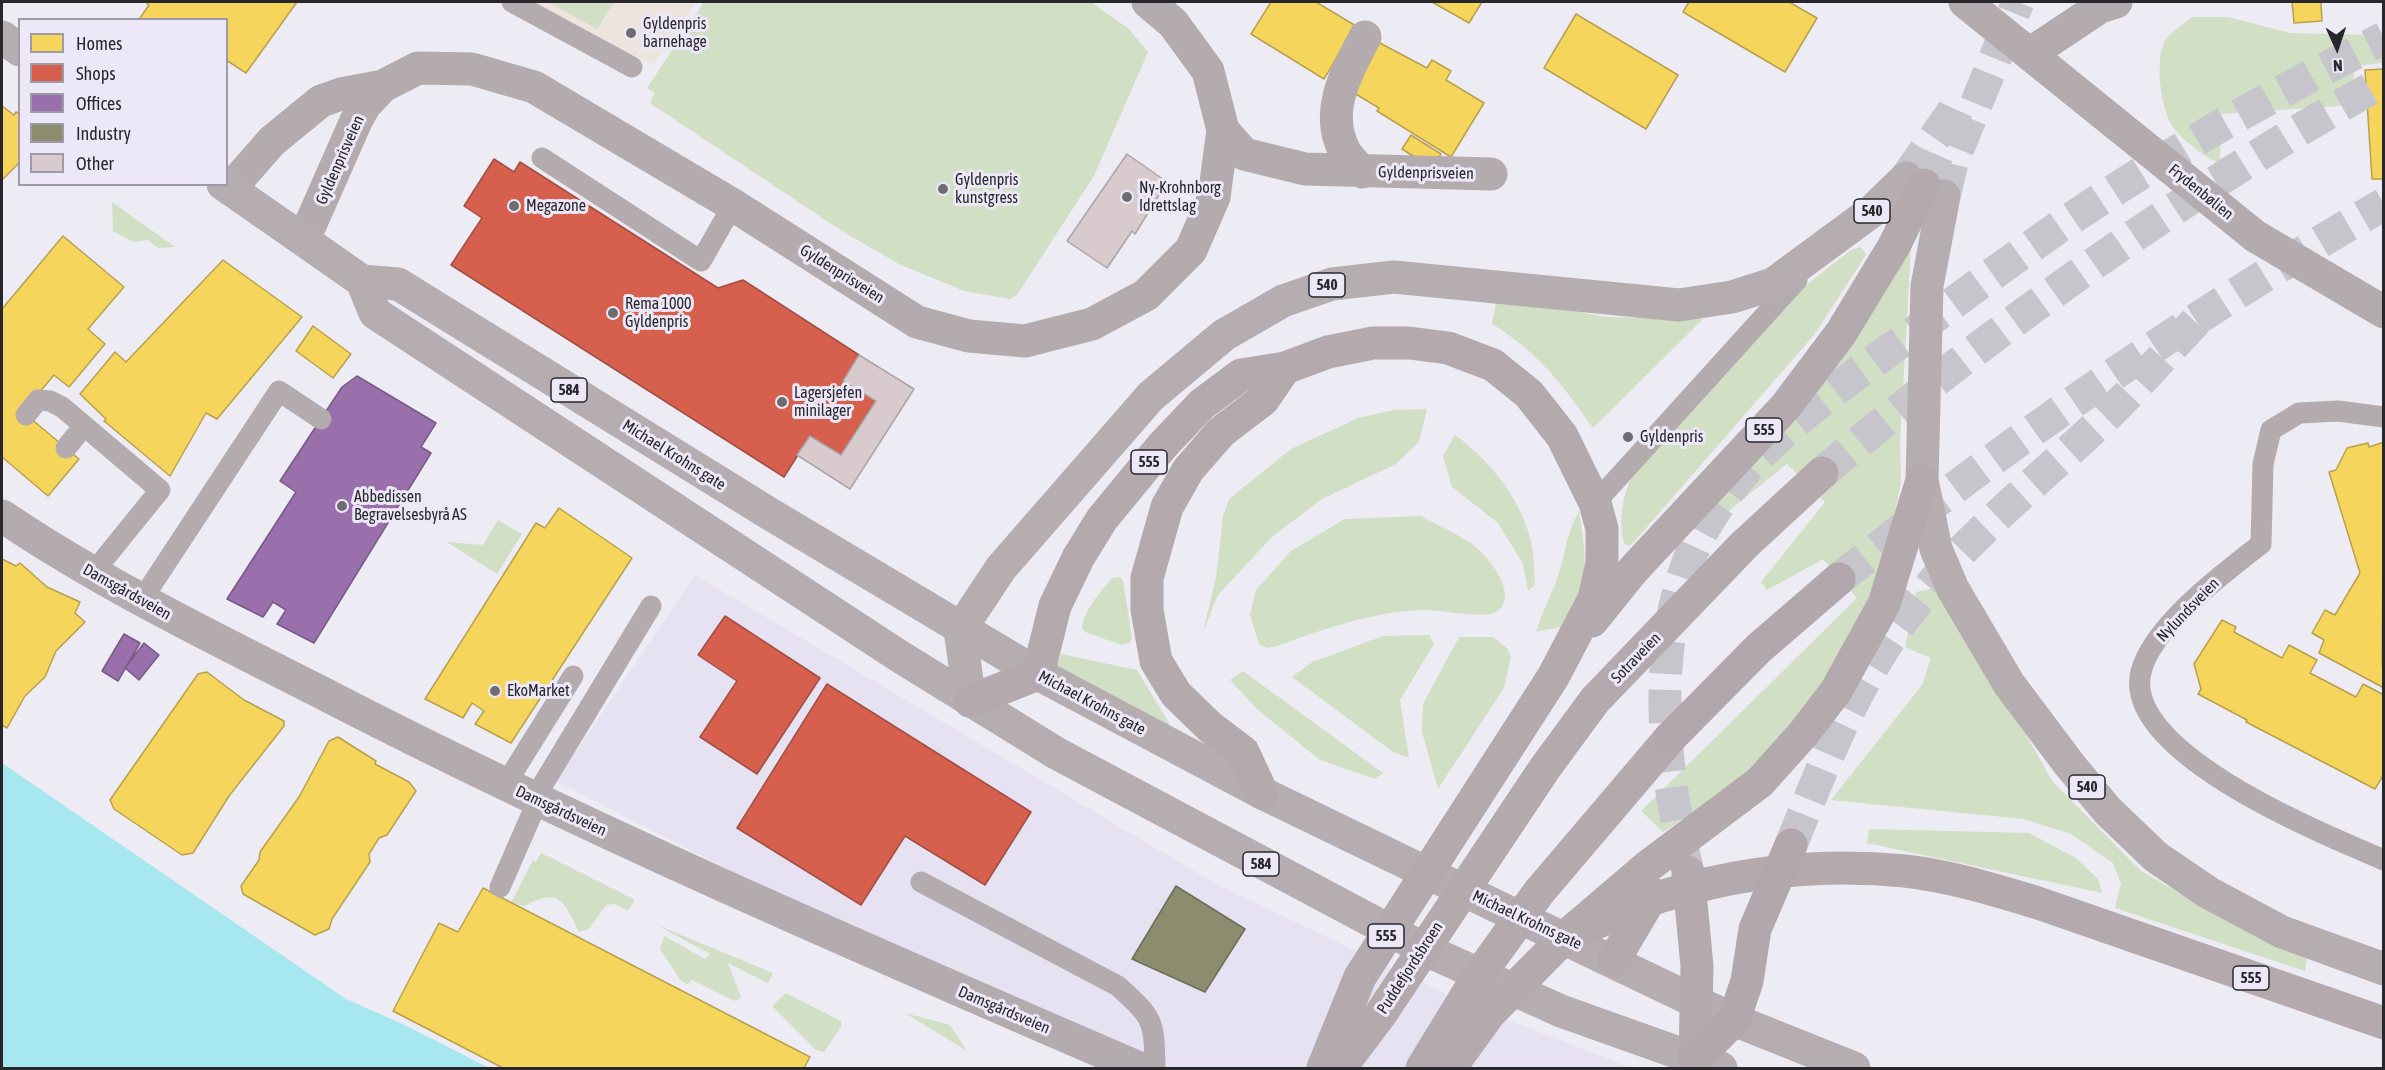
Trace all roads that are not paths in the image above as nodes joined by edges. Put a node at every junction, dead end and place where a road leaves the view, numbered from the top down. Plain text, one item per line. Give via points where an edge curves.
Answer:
1 (512, 2) edge
2 (1148, 2) edge
3 (1965, 2) edge
4 (2116, 2) edge
5 (2, 37) edge
6 (1365, 37) dead end
7 (18, 49) edge
8 (2031, 53) junction
9 (633, 67) dead end
10 (383, 86) junction
11 (1223, 130) junction
12 (542, 158) dead end
13 (1362, 172) junction
14 (1491, 174) dead end
15 (228, 186) edge
16 (1924, 186) junction
17 (227, 187) edge
18 (733, 205) junction
19 (304, 239) junction
20 (1835, 241) junction
21 (363, 281) junction
22 (2384, 312) edge
23 (1285, 368) junction
24 (26, 415) dead end
25 (2384, 417) edge
26 (321, 419) dead end
27 (84, 426) junction
28 (66, 448) dead end
29 (1822, 473) tunnel mouth
30 (1922, 480) junction
31 (1594, 503) junction
32 (2, 516) edge
33 (92, 574) junction
34 (1839, 579) tunnel mouth
35 (141, 601) junction
36 (651, 606) dead end
37 (960, 630) junction
38 (1570, 649) junction
39 (1038, 674) junction
40 (573, 676) dead end
41 (970, 701) junction
42 (505, 785) junction
43 (1262, 793) junction
44 (536, 800) junction
45 (1791, 845) tunnel mouth
46 (2384, 860) edge
47 (1477, 866) joint
48 (921, 882) dead end
49 (500, 887) dead end
50 (1565, 937) junction
51 (1614, 960) junction
52 (2384, 969) edge
53 (1695, 1001) junction
54 (1734, 1020) junction
55 (2384, 1023) edge
56 (1708, 1064) edge
57 (1139, 1068) edge
58 (1155, 1068) edge
59 (1323, 1068) edge
60 (1341, 1068) edge
61 (1422, 1068) edge
62 (1450, 1068) edge
63 (1854, 1068) edge

1 - 9 lane
2 - 11 street, Gyldenprisveien via 1173,23 1208,71
3 - 8 street, Frydenbølien
4 - 8 street via 2100,7
5 - 7 main road
6 - 13 street, Gyldenprisveien via 1341,83 1335,117 1344,150
8 - 22 street, Frydenbølien via 2255,236
10 - 15 street, Gyldenprisveien via 321,101 272,141
10 - 18 street, Gyldenprisveien via 418,68 472,69 534,87
10 - 19 street, Gyldenprisveien via 356,122
11 - 13 street, Gyldenprisveien via 1244,154 1305,169
11 - 18 street, Gyldenprisveien via 1215,197 1191,250 1146,295 1092,324 1025,341 969,336 917,322
12 - 18 lane via 700,261
13 - 14 street, Gyldenprisveien
16 - 20 main road, 540 via 1871,212
16 - 30 main road, 540 via 1927,286
16 - 38 highway, 555 via 1894,246 1841,333 1807,379 1634,569
17 - 19 main road
19 - 21 main road
20 - 31 lane via 1738,342
20 - 37 main road, 540 via 1773,284 1732,297 1678,305 1394,278 1332,284 1283,301 1224,334 1151,396 1001,568
21 - 37 main road, Michael Krohns gate / 584 via 398,284
21 - 41 main road, 584 via 375,313
23 - 31 highway, 555 via 1328,352 1373,343 1448,348 1493,365 1529,394 1562,436
23 - 39 highway, 555 via 1241,375 1202,404 1130,483 1102,519 1055,606
23 - 43 highway via 1263,400 1221,432 1188,470 1167,507 1147,578 1147,610 1156,661 1176,694 1243,752
24 - 27 lane via 38,400 50,401
25 - 46 lane, Nylundsveien via 2338,411 2299,414 2271,430 2263,464 2261,544 2172,622 2149,653 2140,686 2143,703 2160,729 2214,776 2317,831
26 - 35 lane via 279,391
27 - 28 lane
27 - 33 lane via 128,452 159,490
29 - 47 highway, Sotraveien / 555 via 1744,545 1595,700
30 - 50 highway, 555 via 1884,604 1836,691 1803,734 1760,782 1647,867
30 - 52 main road, 540 via 1936,549 1953,589 2009,684 2107,810 2156,857 2209,893 2282,932
31 - 38 highway, 555 via 1602,529 1602,563 1594,599
32 - 33 street, Damsgårdsveien
33 - 35 street, Damsgårdsveien
34 - 61 highway via 1759,648 1670,738 1539,892 1477,978
35 - 42 street, Damsgårdsveien
36 - 44 lane
37 - 39 main road, Michael Krohns gate / 584
37 - 41 main road
38 - 59 highway, 555 via 1360,977
39 - 41 highway
39 - 43 main road, Michael Krohns gate / 584
40 - 42 lane
41 - 56 main road, 584 via 1056,753 1430,952 1561,1011
42 - 44 street, Damsgårdsveien
43 - 51 main road, Michael Krohns gate / 584
44 - 49 lane
44 - 57 street, Damsgårdsveien via 735,893
45 - 54 highway via 1755,929 1747,981
47 - 60 highway, Puddefjordsbroen / 555
48 - 58 lane via 1118,986 1144,1010 1155,1030
50 - 55 highway, 555 via 1664,895 1721,880 1830,868 1907,871 2038,903
50 - 62 highway, 555 via 1490,1014
51 - 53 main road, Michael Krohns gate / 584
51 - 53 highway via 1674,877 1697,966
53 - 54 main road, Michael Krohns gate / 584
53 - 56 highway
54 - 56 highway
54 - 63 main road, Michael Krohns gate / 584

